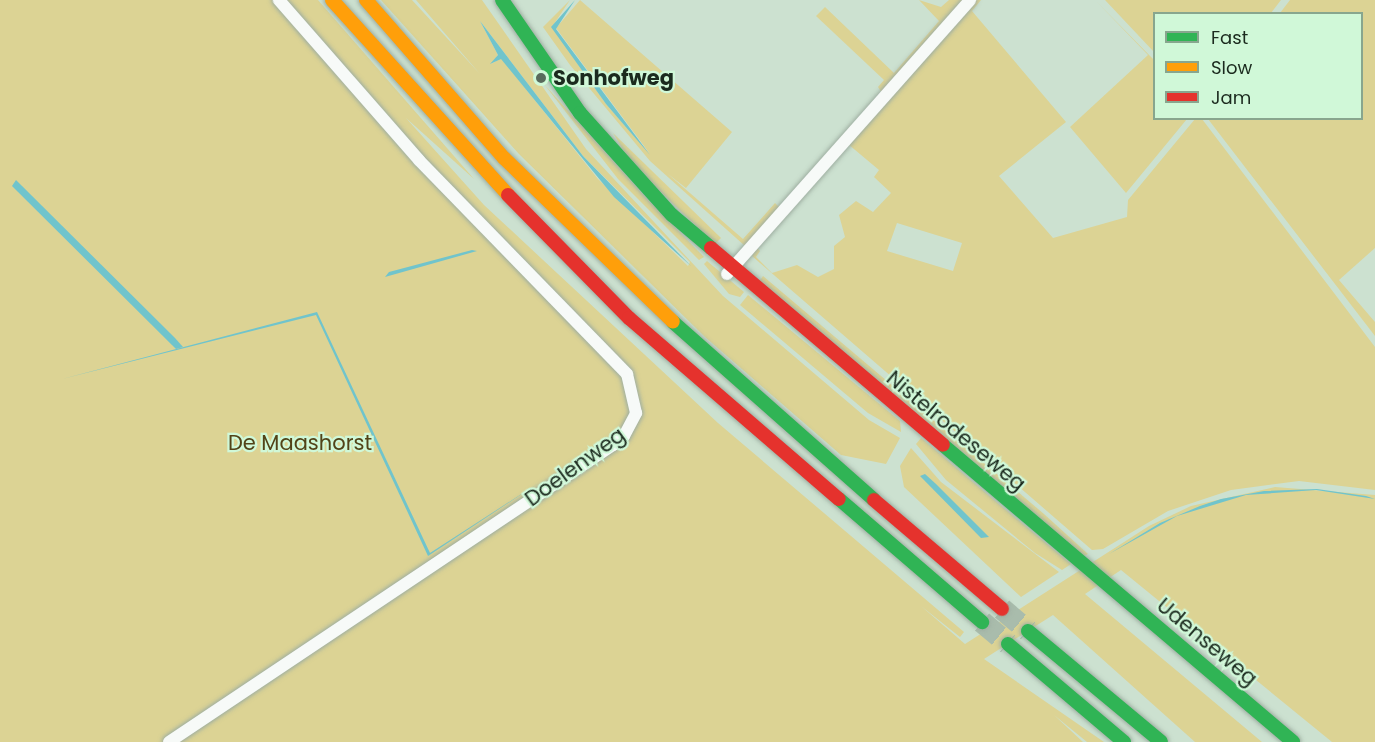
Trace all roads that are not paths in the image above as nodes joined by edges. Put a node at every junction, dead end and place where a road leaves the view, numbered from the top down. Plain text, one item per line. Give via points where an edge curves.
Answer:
1 (279, 0) edge
2 (332, 0) edge
3 (366, 0) edge
4 (502, 0) edge
5 (970, 0) edge
6 (731, 269) junction
7 (1094, 574) joint
8 (1002, 609) tunnel mouth
9 (982, 622) tunnel mouth
10 (1028, 631) tunnel mouth
11 (1008, 644) tunnel mouth
12 (169, 742) edge
13 (1124, 742) edge
14 (1161, 742) edge
15 (1293, 742) edge

1 - 12 street, Doelenweg via 419,160 627,374 636,413 628,432 613,445
2 - 9 main road via 483,170 629,318
3 - 8 main road via 504,158 626,280
4 - 6 main road, Nistelrodeseweg via 580,113 672,215
5 - 6 street
6 - 7 main road, Nistelrodeseweg
7 - 15 main road, Udenseweg
10 - 14 main road
11 - 13 main road

